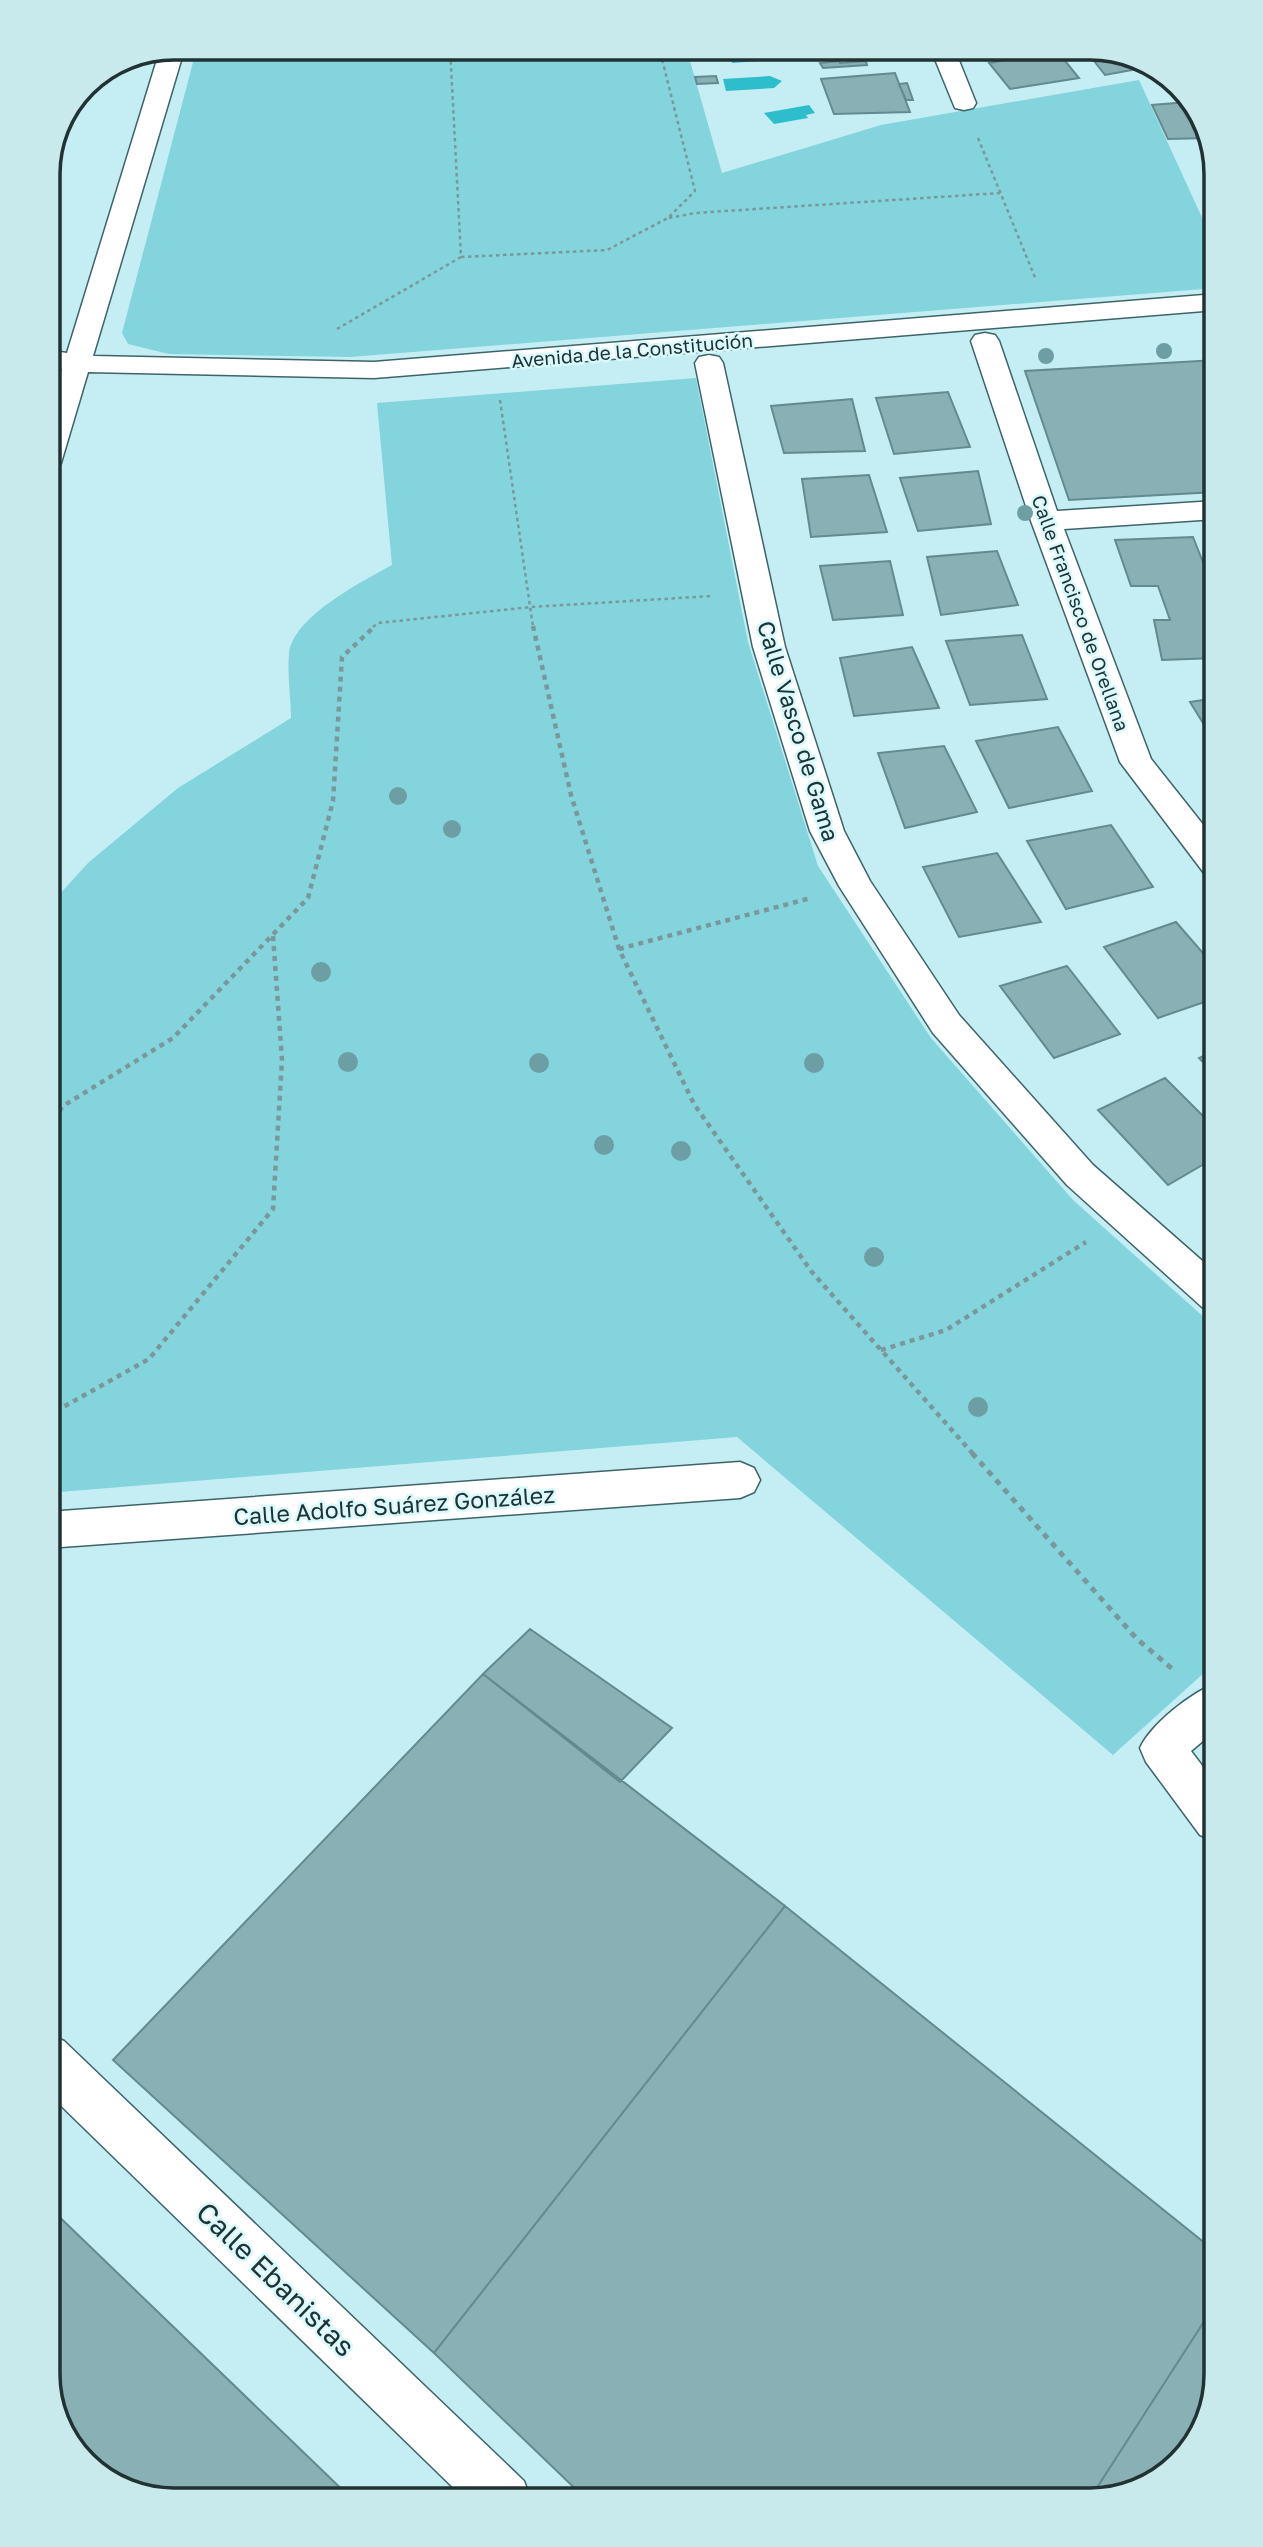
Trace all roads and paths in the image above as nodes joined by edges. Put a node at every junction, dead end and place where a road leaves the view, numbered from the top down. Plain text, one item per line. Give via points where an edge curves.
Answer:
1 (169, 60) edge
2 (451, 60) edge
3 (662, 60) edge
4 (948, 60) edge
5 (964, 103) joint
6 (1000, 193) junction
7 (668, 218) junction
8 (461, 257) junction
9 (1204, 303) edge
10 (1050, 316) junction
11 (1204, 323) edge
12 (985, 341) junction
13 (709, 363) junction
14 (275, 370) junction
15 (65, 378) edge
16 (497, 381) junction
17 (60, 402) edge
18 (1204, 511) edge
19 (1046, 521) junction
20 (758, 593) junction
21 (531, 607) junction
22 (1204, 850) edge
23 (856, 886) junction
24 (273, 935) junction
25 (619, 948) junction
26 (60, 1110) edge
27 (1126, 1217) junction
28 (1204, 1285) edge
29 (881, 1350) junction
30 (60, 1409) edge
31 (740, 1480) dead end
32 (60, 1529) edge
33 (1204, 1694) edge
34 (1204, 1712) edge
35 (1204, 1804) edge
36 (60, 2072) edge
37 (492, 2487) edge

1 - 15 street
2 - 8 path
3 - 7 path via 695,191
4 - 5 street
5 - 6 path
6 - 7 path
6 - 10 path
7 - 8 path via 607,250
8 - 14 path
9 - 10 street, Avenida de la Constitución
10 - 14 street, Avenida de la Constitución via 374,370
11 - 12 street, Avenida de la Constitución
12 - 13 street, Avenida de la Constitución
12 - 19 street, Calle Francisco de Orellana
13 - 16 street, Avenida de la Constitución
13 - 20 street, Calle Vasco de Gama
14 - 15 street, Avenida de la Constitución
15 - 16 street, Avenida de la Constitución via 362,392
15 - 17 street
16 - 21 path
18 - 19 street
19 - 22 street, Calle Francisco de Orellana via 1136,762
20 - 21 path
20 - 23 street, Calle Vasco de Gama via 769,647 827,831
21 - 24 path via 378,623 342,657 333,801 308,898
21 - 25 path via 571,794
23 - 25 path
23 - 27 street, Calle Vasco de Gama via 946,1024 1080,1175
24 - 26 path via 173,1038
24 - 30 path via 282,1060 273,1209 149,1359
25 - 29 path via 694,1104 811,1271
27 - 28 street, Calle Vasco de Gama
27 - 29 path via 946,1330
29 - 33 path via 1137,1639
31 - 32 street, Calle Adolfo Suárez González
34 - 35 street via 1162,1748
36 - 37 street, Calle Ebanistas

